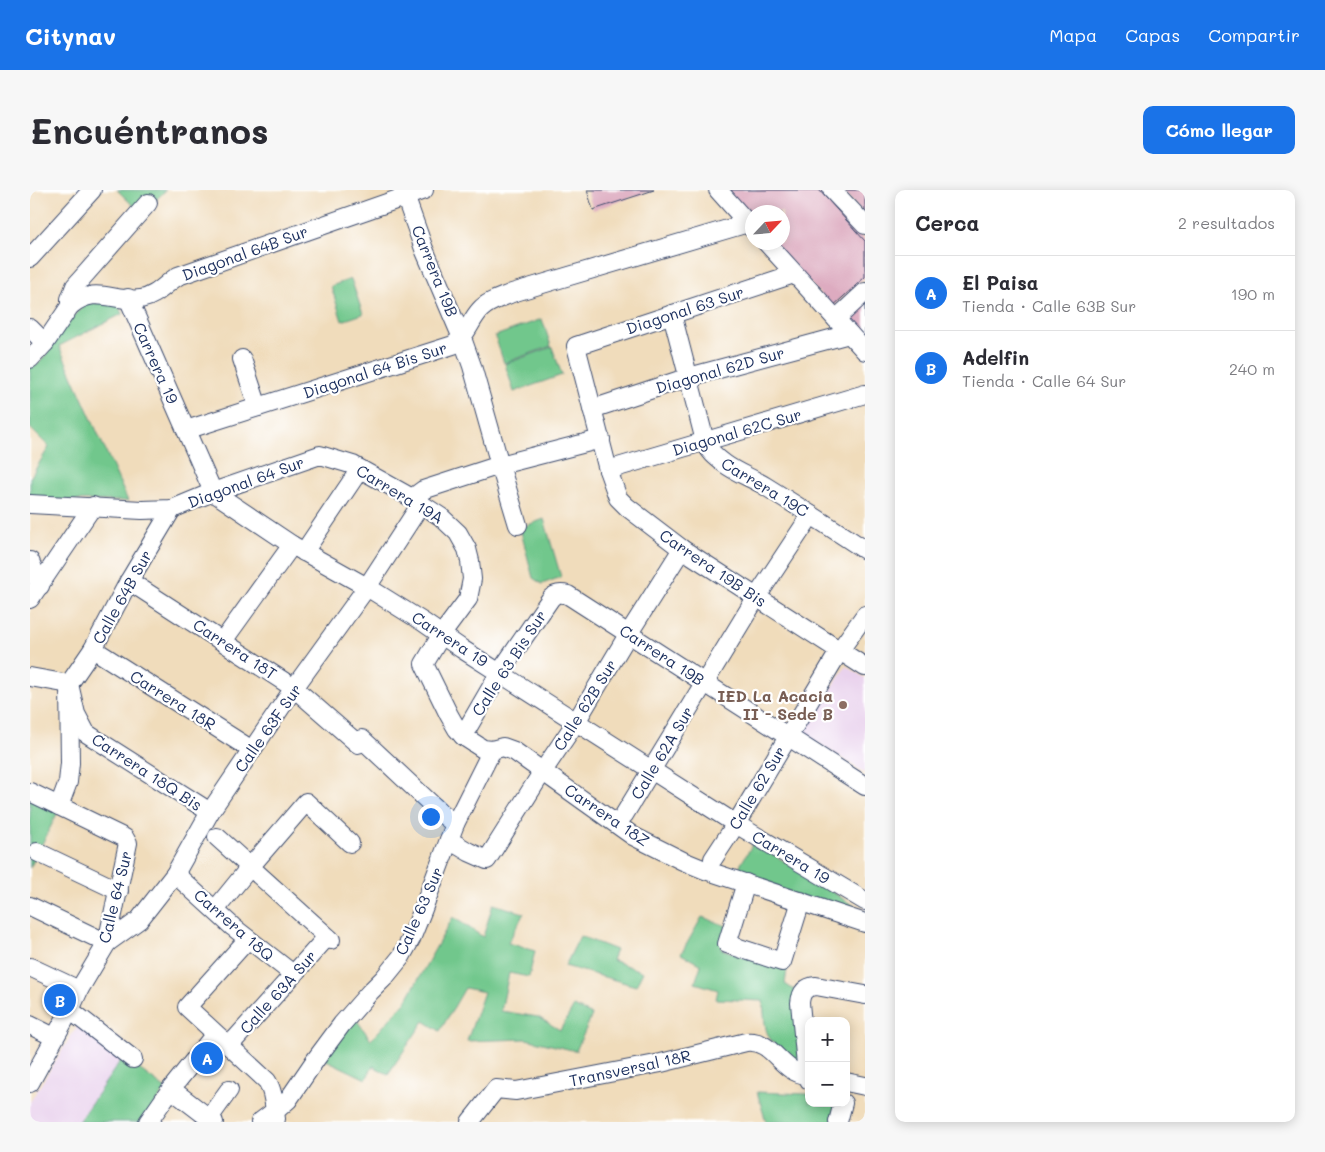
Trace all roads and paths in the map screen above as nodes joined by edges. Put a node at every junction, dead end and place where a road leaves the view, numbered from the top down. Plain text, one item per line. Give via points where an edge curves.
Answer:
1 (92, 190) edge
2 (424, 190) edge
3 (718, 190) edge
4 (832, 190) edge
5 (404, 193) edge
6 (148, 203) dead end
7 (745, 220) edge
8 (865, 225) edge
9 (745, 227) edge
10 (773, 250) edge
11 (30, 258) edge
12 (794, 274) junction
13 (865, 292) edge
14 (128, 298) junction
15 (70, 306) junction
16 (672, 314) junction
17 (836, 319) junction
18 (30, 328) edge
19 (849, 334) junction
20 (462, 338) junction
21 (45, 343) junction
22 (576, 346) joint
23 (865, 352) edge
24 (30, 359) edge
25 (242, 359) dead end
26 (689, 377) junction
27 (865, 394) edge
28 (258, 407) junction
29 (592, 409) junction
30 (186, 430) junction
31 (601, 438) junction
32 (705, 442) junction
33 (320, 455) joint
34 (500, 465) junction
35 (360, 469) junction
36 (608, 470) junction
37 (213, 492) junction
38 (416, 501) junction
39 (30, 504) edge
40 (93, 506) junction
41 (172, 509) junction
42 (811, 514) junction
43 (518, 525) dead end
44 (298, 548) junction
45 (682, 549) junction
46 (865, 550) edge
47 (30, 560) edge
48 (129, 582) junction
49 (367, 587) junction
50 (35, 592) edge
51 (559, 594) joint
52 (756, 598) junction
53 (865, 615) edge
54 (629, 633) junction
55 (442, 634) junction
56 (223, 641) junction
57 (93, 649) junction
58 (840, 650) junction
59 (865, 667) edge
60 (500, 672) junction
61 (30, 676) edge
62 (705, 682) junction
63 (69, 684) junction
64 (294, 688) junction
65 (576, 722) junction
66 (463, 736) junction
67 (788, 736) junction
68 (252, 750) junction
69 (492, 750) junction
70 (652, 770) junction
71 (542, 771) junction
72 (865, 786) edge
73 (30, 792) edge
74 (59, 806) junction
75 (210, 812) junction
76 (624, 815) dead end
77 (736, 824) junction
78 (452, 832) junction
79 (217, 837) dead end
80 (350, 843) dead end
81 (37, 852) dead end
82 (713, 859) dead end
83 (487, 860) joint
84 (250, 867) junction
85 (175, 874) junction
86 (746, 883) junction
87 (118, 891) junction
88 (801, 901) junction
89 (865, 901) edge
90 (30, 906) edge
91 (215, 910) junction
92 (865, 923) edge
93 (248, 940) junction
94 (107, 943) junction
95 (30, 967) edge
96 (293, 974) junction
97 (79, 990) junction
98 (865, 995) edge
99 (70, 1010) junction
100 (30, 1025) edge
101 (216, 1034) junction
102 (54, 1037) junction
103 (229, 1046) junction
104 (133, 1059) dead end
105 (806, 1062) edge
106 (805, 1077) edge
107 (30, 1083) edge
108 (171, 1089) junction
109 (229, 1090) dead end
110 (842, 1107) edge
111 (276, 1117) edge
112 (211, 1120) edge
113 (148, 1122) edge
114 (260, 1122) edge
115 (470, 1122) edge
116 (838, 1122) edge

1 - 11 street
2 - 5 street, Diagonal 64B Sur
3 - 7 street
4 - 8 street
5 - 14 street, Diagonal 64B Sur via 178,276 149,297
5 - 20 street, Carrera 19B
6 - 15 street via 75,286
9 - 20 street, Diagonal 64 Bis Sur via 512,293 481,309
10 - 12 street
12 - 16 street, Diagonal 63 Sur
12 - 17 street
13 - 17 street
14 - 15 street, Diagonal 64B Sur via 89,296
14 - 30 street, Carrera 19
15 - 21 street
16 - 22 street, Diagonal 63 Sur
16 - 26 street, Carrera 19C
17 - 19 street
18 - 21 street
19 - 23 street
19 - 26 street, Diagonal 62D Sur
20 - 28 street, Diagonal 64 Bis Sur via 444,349
20 - 34 street, Carrera 19B
21 - 24 street
22 - 29 street, Carrera 19B Bis
25 - 28 street
26 - 29 street, Diagonal 62D Sur
26 - 32 street, Carrera 19C
27 - 32 street, Diagonal 62C Sur
28 - 30 street, Diagonal 64 Bis Sur
29 - 31 street, Carrera 19B Bis
30 - 37 street, Carrera 19
31 - 34 street
31 - 36 street, Carrera 19B Bis
32 - 36 street, Diagonal 62C Sur
32 - 42 street, Carrera 19C via 727,466
33 - 35 street, Carrera 19A
33 - 37 street, Diagonal 64 Sur
34 - 38 street via 424,490
34 - 43 street, Carrera 19B
35 - 38 street, Carrera 19A
35 - 44 street
36 - 45 street, Carrera 19B Bis via 622,503
37 - 41 street, Diagonal 64 Sur
37 - 44 street, Carrera 19
38 - 49 street, Calle 63F Sur
38 - 55 street, Carrera 19A via 441,516 458,533 467,548 472,570 468,599
39 - 40 street
40 - 41 street
40 - 50 street
41 - 48 street, Calle 64B Sur
42 - 46 street, Carrera 19C
42 - 52 street, Calle 62A Sur
44 - 49 street, Carrera 19
44 - 56 street
45 - 52 street, Carrera 19B Bis
45 - 54 street, Calle 62B Sur
47 - 50 street
48 - 56 street, Carrera 18T
48 - 57 street, Calle 64B Sur
49 - 55 street, Carrera 19
49 - 64 street, Calle 63F Sur
51 - 54 street, Carrera 19B via 568,594
51 - 60 street, Calle 63 Bis Sur via 551,598
52 - 58 street, Carrera 19B Bis
52 - 62 street, Calle 62A Sur
53 - 58 street, Calle 62 Sur
54 - 62 street, Carrera 19B
54 - 65 street, Calle 62B Sur
55 - 60 street, Carrera 19
55 - 66 street, Carrera 18Z via 424,664 448,715
56 - 64 street, Carrera 18T
57 - 63 street, Calle 64B Sur
57 - 68 street, Carrera 18R
58 - 59 street, Carrera 19B Bis
58 - 67 street, Calle 62 Sur
60 - 65 street, Carrera 19
60 - 66 street, Calle 63 Bis Sur
61 - 63 street
62 - 67 street, Carrera 19B
62 - 70 street, Calle 62A Sur
63 - 74 street via 70,763 68,782
63 - 75 street, Carrera 18Q Bis via 76,714 86,733
64 - 68 street, Calle 63F Sur
64 - 78 street, Carrera 18T via 442,814
65 - 70 street, Carrera 19
65 - 71 street, Calle 62B Sur
66 - 69 street, Carrera 18Z via 483,749
67 - 72 street, Carrera 19B
67 - 77 street, Calle 62 Sur
68 - 75 street, Calle 63F Sur
69 - 71 street, Carrera 18Z via 507,748
69 - 78 street, Calle 63 Sur
70 - 76 street, Calle 62A Sur
70 - 77 street, Carrera 19
71 - 83 street, Calle 62B Sur
71 - 86 street, Carrera 18Z via 632,836 698,867
73 - 74 street
74 - 87 street, Calle 64 Sur via 127,841
75 - 85 street, Calle 63F Sur
77 - 82 street, Calle 62 Sur
77 - 89 street, Carrera 19
78 - 83 street, Carrera 18T via 469,852
78 - 111 street, Calle 63 Sur via 423,910 401,957 342,1024
79 - 84 street
80 - 84 street via 306,802
81 - 87 street
84 - 91 street
84 - 96 street, Calle 63A Sur via 329,939
85 - 91 street, Carrera 18Q
85 - 94 street, Calle 63F Sur via 139,920
86 - 88 street, Carrera 18Z
86 - 88 street via 727,944 782,962
87 - 94 street, Calle 64 Sur
88 - 92 street, Carrera 18Z
90 - 94 street
91 - 93 street, Carrera 18Q
93 - 96 street, Carrera 18Q
93 - 101 street via 187,1007
94 - 97 street, Calle 64 Sur
95 - 97 street
96 - 103 street, Calle 63A Sur
97 - 99 street, Calle 64 Sur
98 - 105 street via 816,986 806,989 800,996 800,1003
99 - 102 street, Calle 64 Sur
99 - 104 street
100 - 102 street
101 - 103 street
101 - 108 street
102 - 107 street, Calle 64 Sur
103 - 111 street via 271,1087
106 - 115 street, Transversal 18R via 791,1070 760,1043 744,1042 516,1091 496,1089
108 - 112 street
108 - 113 street
109 - 112 street
110 - 116 street
111 - 114 street, Calle 63 Sur

